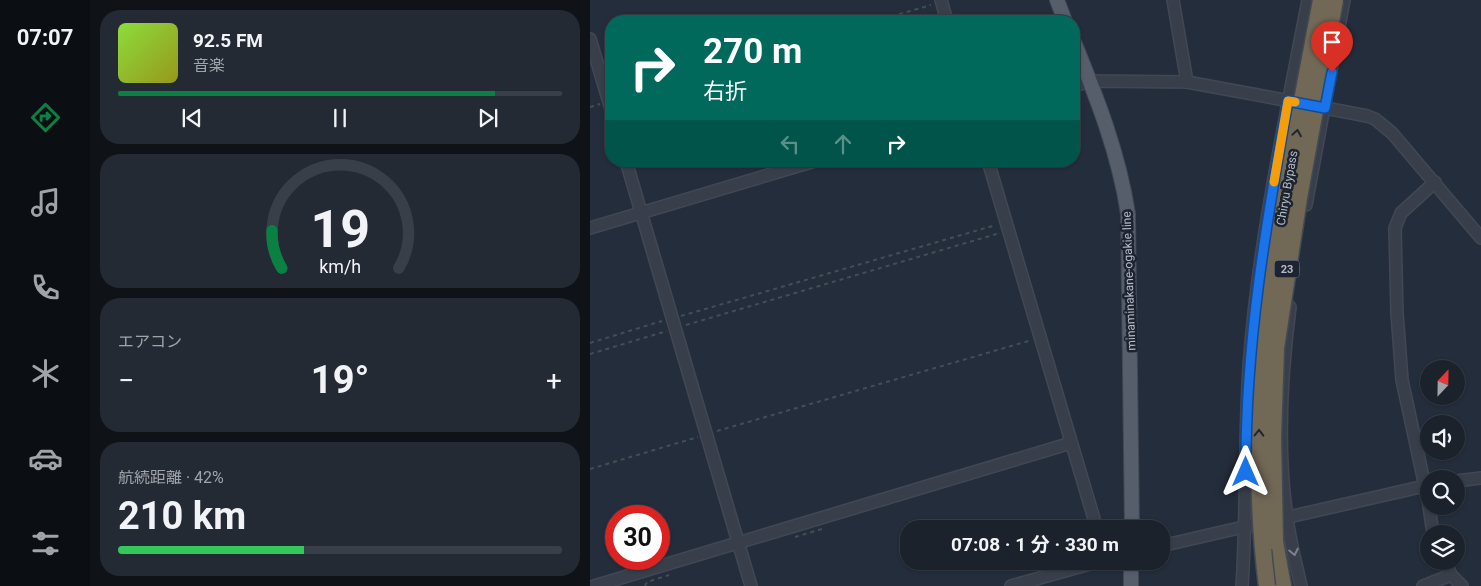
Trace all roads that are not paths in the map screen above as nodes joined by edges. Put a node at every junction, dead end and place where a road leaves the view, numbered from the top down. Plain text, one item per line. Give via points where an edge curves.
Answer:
1 (1057, 0) edge
2 (1173, 0) edge
3 (1308, 0) edge
4 (1321, 0) edge
5 (1335, 0) edge
6 (1344, 0) edge
7 (941, 1) edge
8 (945, 15) edge
9 (1063, 15) edge
10 (590, 39) edge
11 (1080, 57) edge
12 (1090, 81) junction
13 (1187, 82) junction
14 (1080, 84) edge
15 (605, 89) edge
16 (1288, 101) junction
17 (1325, 108) junction
18 (628, 167) edge
19 (795, 167) edge
20 (990, 167) edge
21 (1435, 182) junction
22 (641, 213) junction
23 (590, 228) edge
24 (1481, 238) edge
25 (1071, 443) junction
26 (1424, 470) edge
27 (1481, 478) edge
28 (1465, 480) edge
29 (1420, 487) edge
30 (1260, 503) junction
31 (1287, 518) junction
32 (1094, 520) edge
33 (1132, 520) edge
34 (1246, 527) junction
35 (737, 542) junction
36 (1170, 544) edge
37 (1068, 570) edge
38 (1131, 570) edge
39 (1449, 570) edge
40 (1451, 575) junction
41 (594, 586) edge
42 (751, 586) edge
43 (1012, 586) edge
44 (1131, 586) edge
45 (1242, 586) edge
46 (1259, 586) edge
47 (1267, 586) edge
48 (1282, 586) edge
49 (1301, 586) edge
50 (1423, 586) edge
51 (1462, 586) edge

1 - 9 main road
2 - 13 street
3 - 16 street
30 -> 4 highway, Chiryu Bypass / 23, bridge via 1260,394 1268,302
5 - 48 highway, Chiryu Bypass / 23, bridge via 1297,207 1276,348 1272,437 1275,542
6 - 17 street
7 - 8 street
10 - 15 street
11 - 12 main road, minaminakane-ogakie line
12 - 13 street
12 - 14 street
12 - 33 main road, minaminakane-ogakie line via 1119,167 1128,214
13 - 16 street
16 - 17 street
16 - 34 street via 1255,304 1246,435
17 - 21 street via 1375,119 1392,133
17 - 31 street via 1303,224 1285,354 1282,412
18 - 22 street
19 - 22 street
20 - 25 street
21 - 24 street
21 - 26 street via 1401,213 1395,228 1402,380
22 - 23 street
22 - 35 street
25 - 32 street
25 - 35 street
27 - 28 street
29 - 31 street
30 - 46 highway, 23, bridge
30 - 47 highway, Chiryu Bypass / 23, bridge
31 - 34 street
31 -> 49 street
34 - 36 street
34 - 45 street
35 - 41 street
35 - 42 street
37 - 43 street
38 - 44 main road
39 - 40 street
40 - 50 street
40 - 51 street

